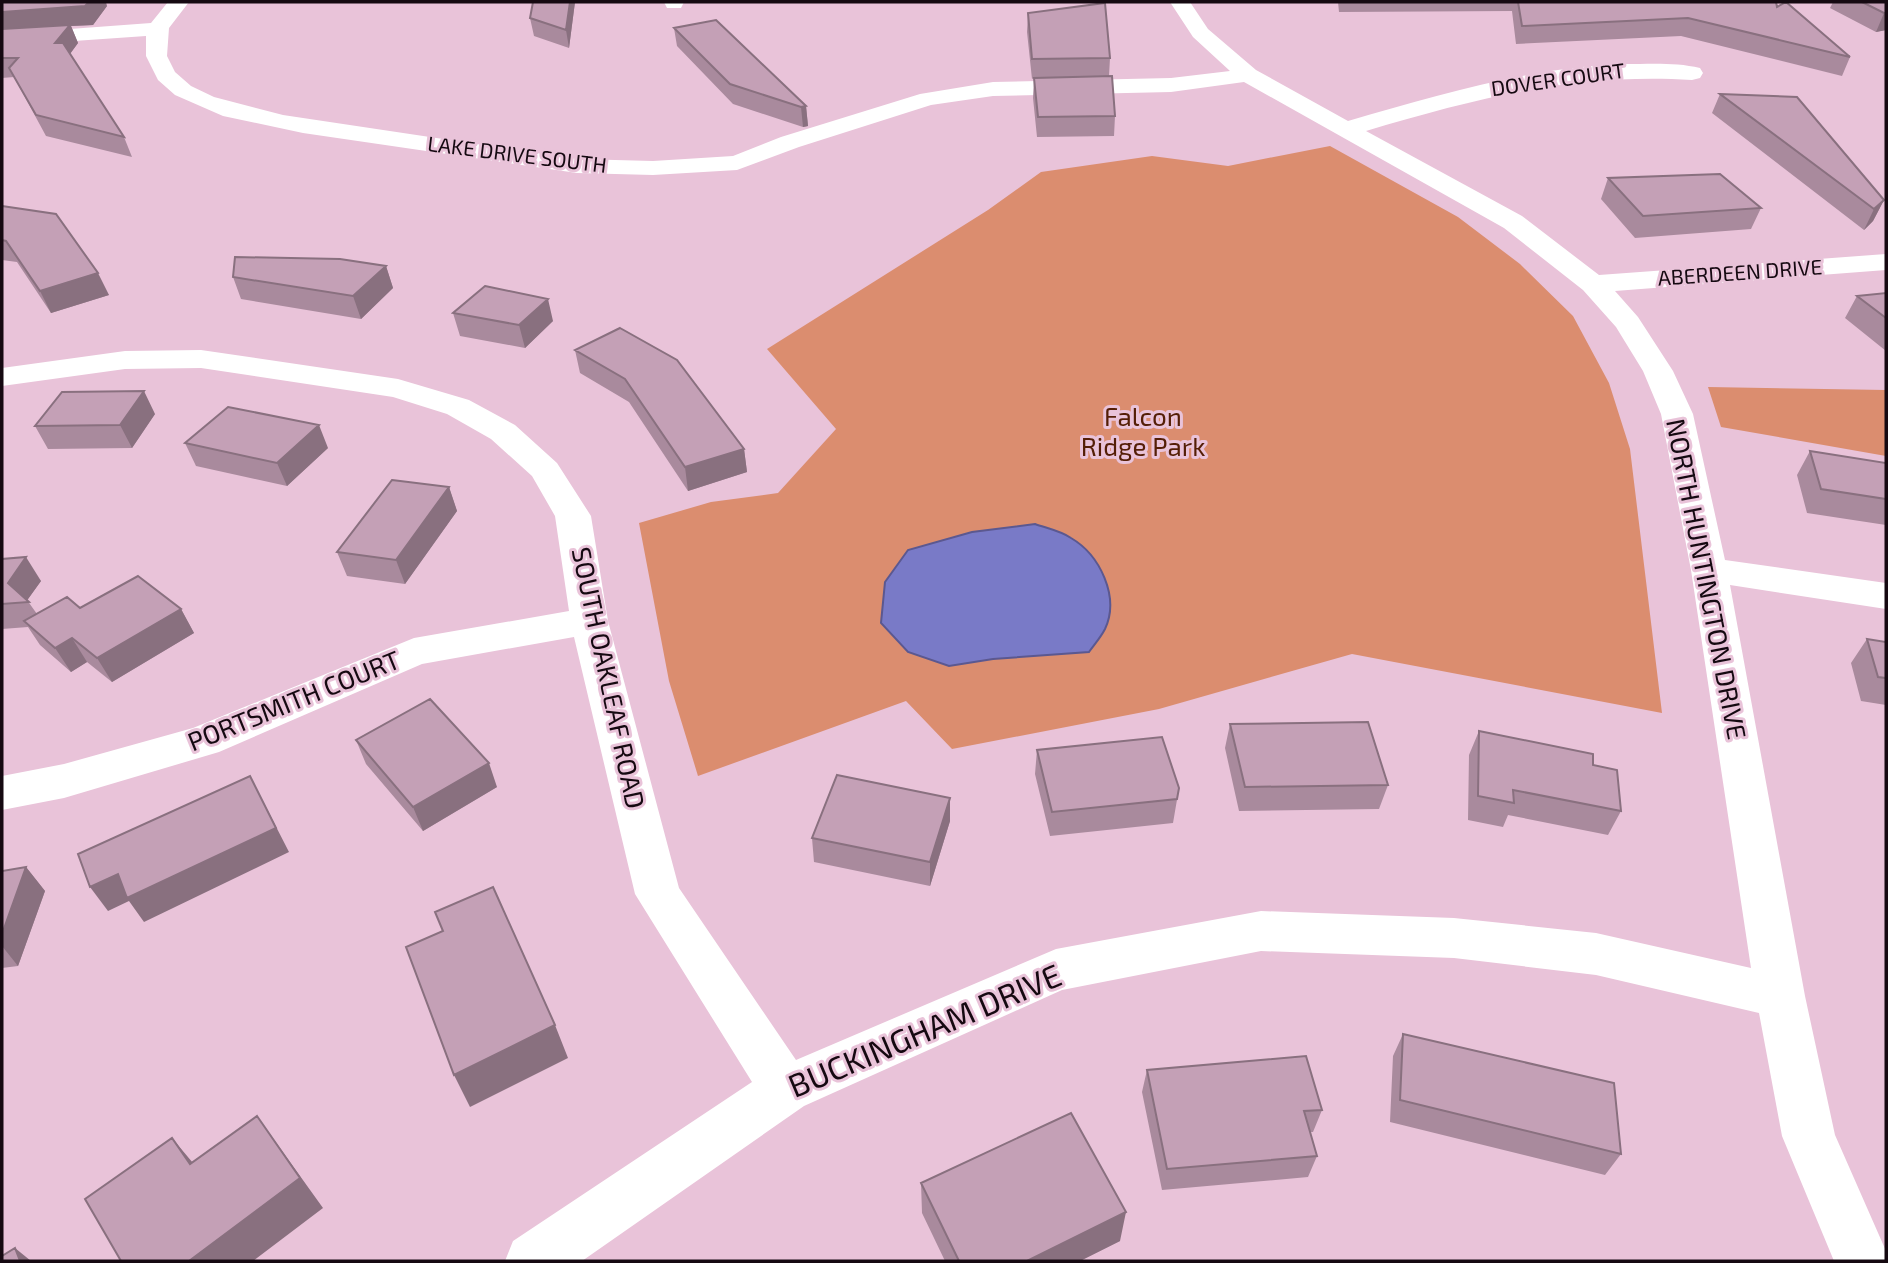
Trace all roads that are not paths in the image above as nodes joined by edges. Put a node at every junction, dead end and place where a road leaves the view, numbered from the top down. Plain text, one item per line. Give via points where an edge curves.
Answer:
1 (179, 2) edge
2 (1180, 2) edge
3 (157, 29) junction
4 (2, 40) edge
5 (1692, 73) dead end
6 (1248, 75) junction
7 (1345, 130) junction
8 (1886, 262) edge
9 (1593, 284) junction
10 (2, 377) edge
11 (1709, 570) junction
12 (1886, 596) edge
13 (589, 621) junction
14 (2, 793) edge
15 (1780, 996) junction
16 (786, 1089) junction
17 (533, 1261) edge
18 (1862, 1261) edge

1 - 3 street
2 - 6 street, NORTH HUNTINGTON DRIVE via 1200,33
3 - 4 street
3 - 6 street, LAKE DRIVE SOUTH via 155,53 171,81 186,93 232,111 303,126 577,166 737,163 893,108 993,89 1171,85
5 - 7 street, DOVER COURT via 1618,71 1503,85
6 - 7 street, NORTH HUNTINGTON DRIVE
7 - 9 street, NORTH HUNTINGTON DRIVE via 1513,222
8 - 9 street, ABERDEEN DRIVE
9 - 11 street, NORTH HUNTINGTON DRIVE via 1628,323 1658,371 1677,414
10 - 13 street, SOUTH OAKLEAF ROAD via 125,360 201,359 398,387 458,407 503,432 545,470 573,516
11 - 12 street
11 - 15 street, NORTH HUNTINGTON DRIVE
13 - 14 street, PORTSMITH COURT via 414,652 204,741 64,781
13 - 16 street, SOUTH OAKLEAF ROAD via 657,894
15 - 16 street, BUCKINGHAM DRIVE via 1596,954 1454,938 1261,931 1056,970
15 - 18 street, NORTH HUNTINGTON DRIVE via 1810,1136
16 - 17 street, BUCKINGHAM DRIVE

